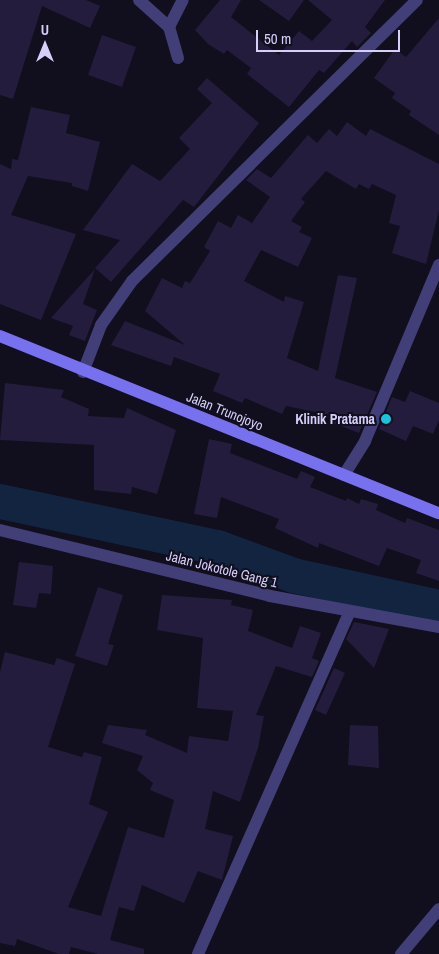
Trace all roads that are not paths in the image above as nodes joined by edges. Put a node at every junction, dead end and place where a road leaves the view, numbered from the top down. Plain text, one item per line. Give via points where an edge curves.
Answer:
1 (139, 0) edge
2 (183, 0) edge
3 (417, 0) edge
4 (170, 26) junction
5 (178, 58) dead end
6 (439, 265) edge
7 (0, 336) edge
8 (83, 372) junction
9 (344, 475) junction
10 (439, 513) edge
11 (0, 530) edge
12 (350, 611) junction
13 (439, 627) edge
14 (439, 909) edge
15 (198, 954) edge
16 (401, 954) edge

1 - 4 street
2 - 4 street
3 - 8 street via 132,281 101,325
4 - 5 street
6 - 9 street via 365,441
7 - 8 main road, Jalan Trunojoyo
8 - 9 main road, Jalan Trunojoyo
9 - 10 main road, Jalan Trunojoyo
11 - 12 street, Jalan Jokotole Gang 1
12 - 13 street, Jalan Jokotole Gang 1
12 - 15 street
14 - 16 street

